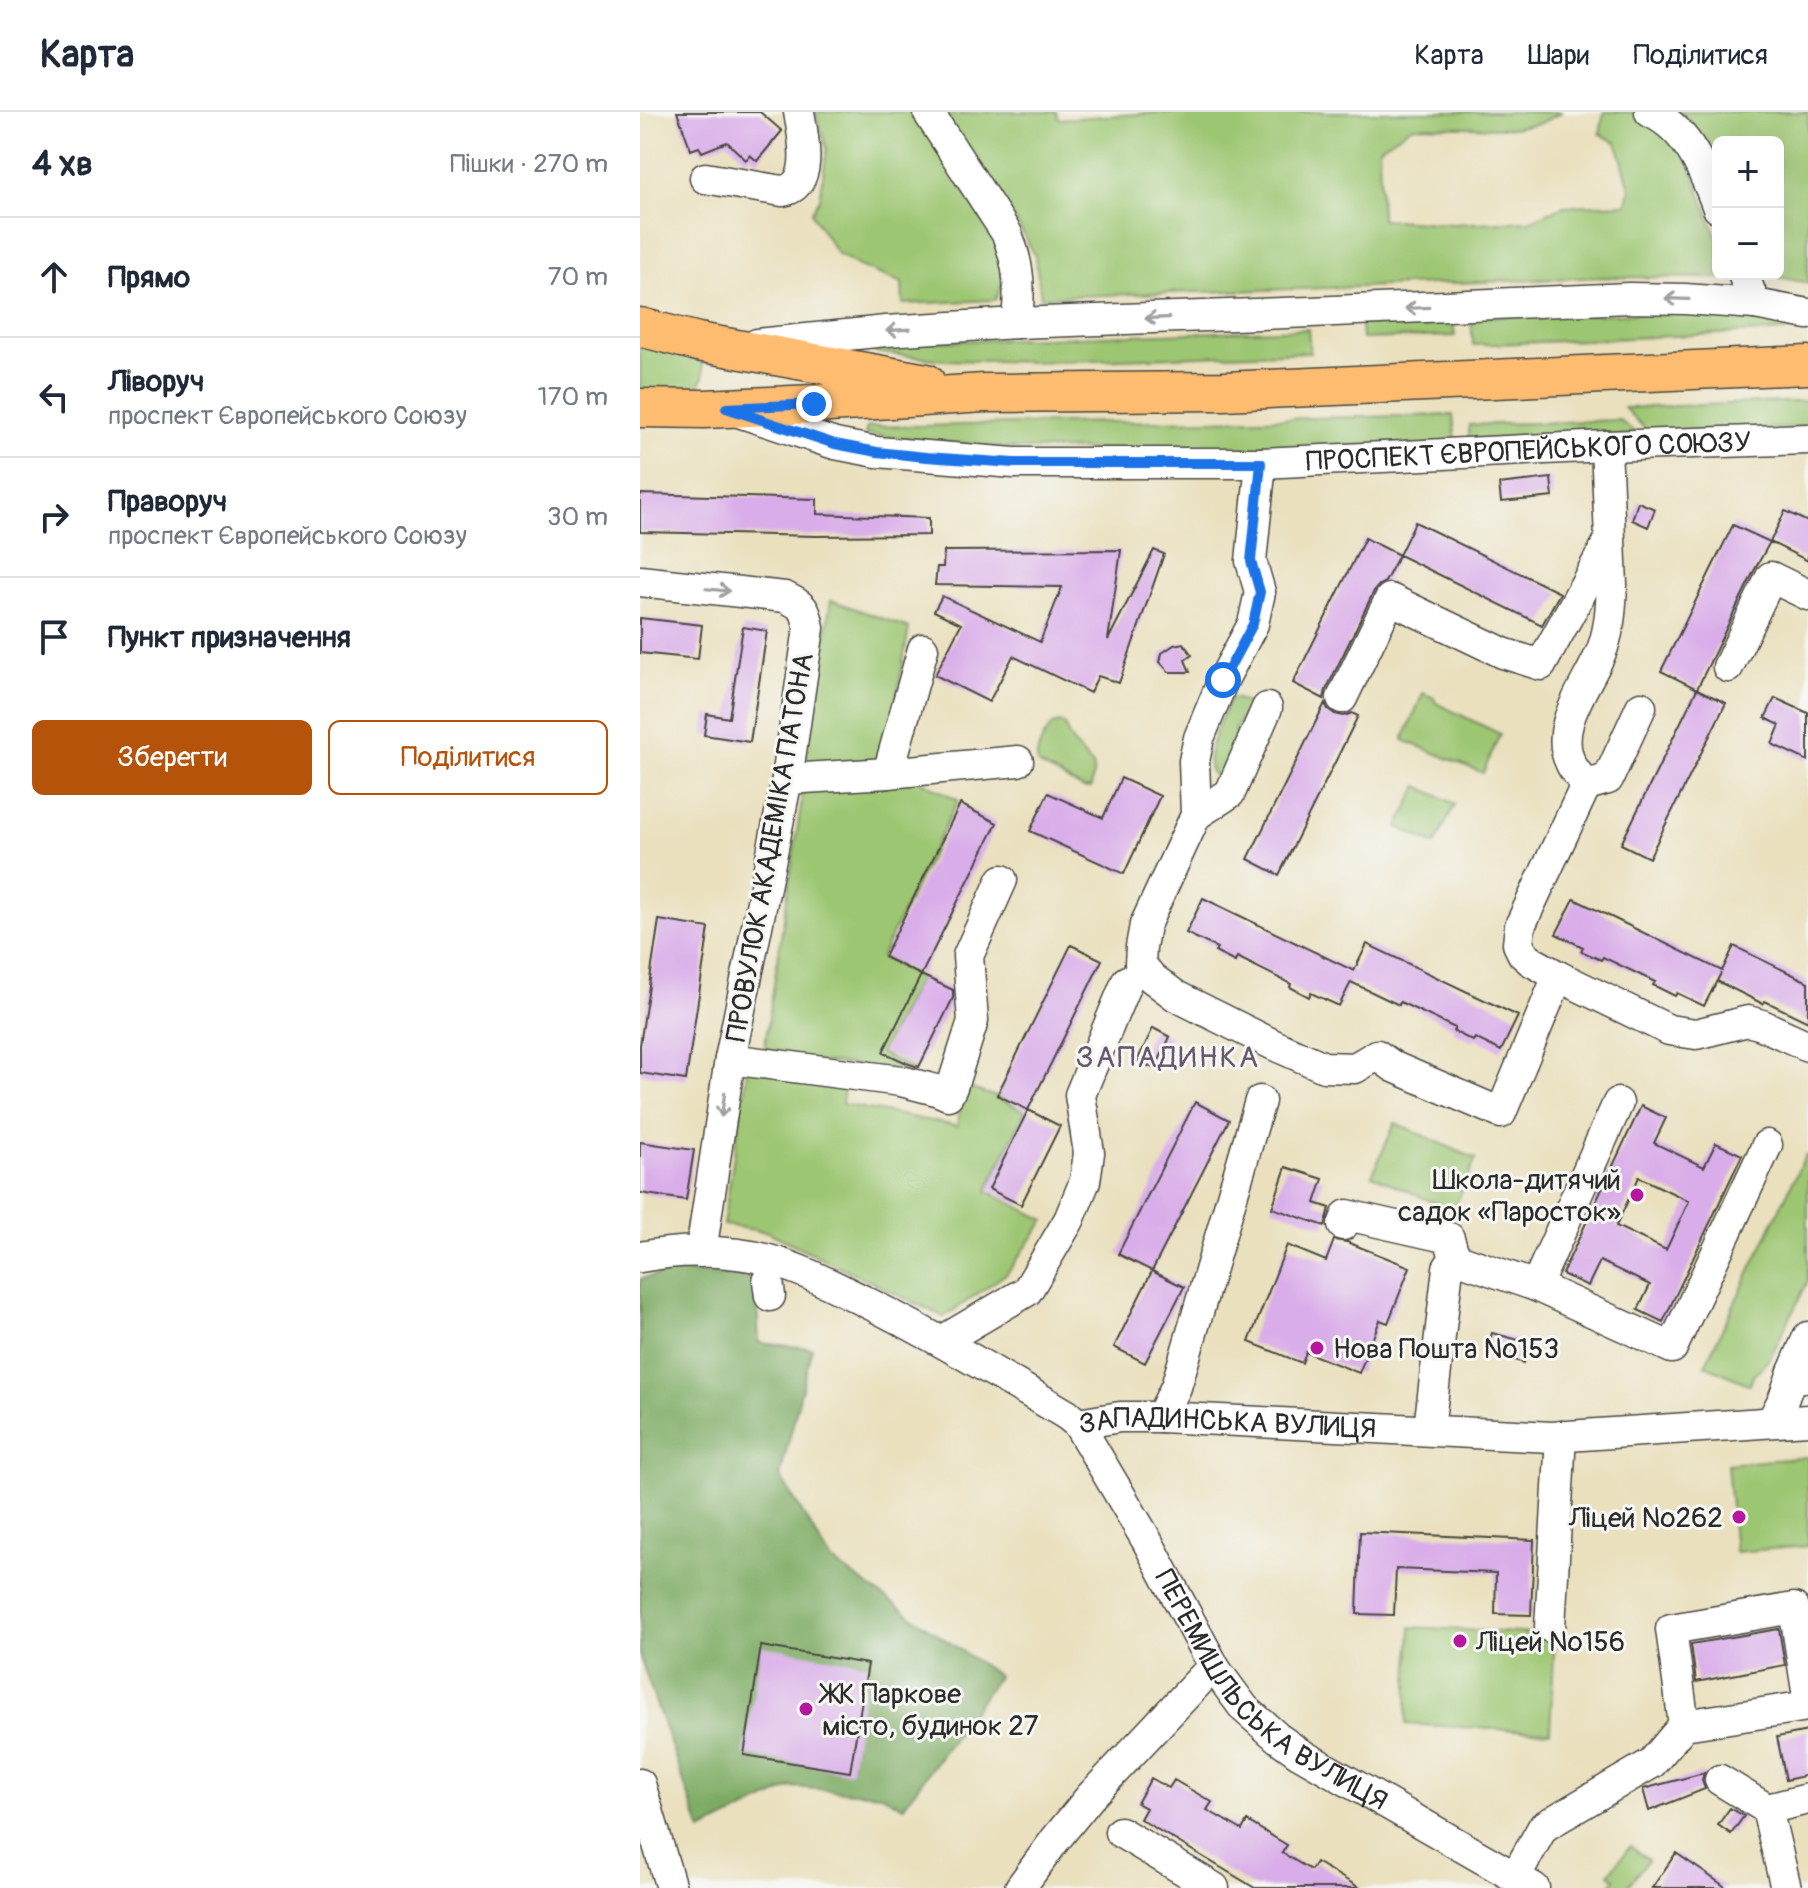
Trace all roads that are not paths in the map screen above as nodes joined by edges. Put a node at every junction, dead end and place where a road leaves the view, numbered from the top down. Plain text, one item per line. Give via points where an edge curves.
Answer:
1 (799, 112) edge
2 (928, 112) edge
3 (1650, 112) edge
4 (705, 178) dead end
5 (1712, 192) edge
6 (1745, 280) edge
7 (1755, 304) junction
8 (1808, 314) edge
9 (1017, 323) junction
10 (647, 332) edge
11 (711, 345) junction
12 (1808, 365) edge
13 (984, 393) junction
14 (640, 408) edge
15 (715, 408) junction
16 (1808, 439) edge
17 (1606, 446) junction
18 (1261, 463) junction
19 (1609, 542) junction
20 (640, 581) edge
21 (1808, 595) edge
22 (923, 649) dead end
23 (1728, 667) dead end
24 (1342, 698) dead end
25 (1641, 707) dead end
26 (1267, 708) dead end
27 (1018, 761) dead end
28 (888, 773) junction
29 (787, 779) junction
30 (1586, 785) junction
31 (1196, 815) junction
32 (1002, 880) dead end
33 (1558, 976) junction
34 (1127, 981) dead end
35 (1808, 1046) edge
36 (730, 1059) junction
37 (1260, 1101) dead end
38 (1618, 1103) dead end
39 (1767, 1145) dead end
40 (1343, 1225) dead end
41 (701, 1252) junction
42 (640, 1257) edge
43 (1455, 1258) junction
44 (1536, 1286) junction
45 (1808, 1337) edge
46 (942, 1341) junction
47 (1800, 1375) edge
48 (1161, 1417) junction
49 (1808, 1420) edge
50 (1772, 1421) junction
51 (1078, 1424) junction
52 (1429, 1429) junction
53 (1561, 1436) junction
54 (1550, 1627) dead end
55 (1216, 1670) junction
56 (1808, 1697) edge
57 (1808, 1706) edge
58 (1684, 1725) junction
59 (1720, 1780) dead end
60 (640, 1784) edge
61 (1808, 1799) edge
62 (1767, 1809) junction
63 (1120, 1832) dead end
64 (1524, 1883) edge
65 (671, 1888) edge
66 (1020, 1888) edge
67 (1214, 1888) edge
68 (1786, 1888) edge

1 - 4 street via 804,156 797,186 782,191
2 - 9 street via 1007,234 1019,276
3 - 5 street via 1665,118 1689,145
6 - 7 street
7 - 8 street, ПРОСПЕКТ ЄВРОПЕЙСЬКОГО СОЮЗУ
7 -> 9 street, ПРОСПЕКТ ЄВРОПЕЙСЬКОГО СОЮЗУ via 1629,298
9 -> 11 street, ПРОСПЕКТ ЄВРОПЕЙСЬКОГО СОЮЗУ
10 - 11 main road, ПРОСПЕКТ ЄВРОПЕЙСЬКОГО СОЮЗУ
11 - 13 main road, ПРОСПЕКТ ЄВРОПЕЙСЬКОГО СОЮЗУ
11 - 15 main road via 720,374
12 - 13 main road, ПРОСПЕКТ ЄВРОПЕЙСЬКОГО СОЮЗУ via 1223,391
13 - 15 main road, ПРОСПЕКТ ЄВРОПЕЙСЬКОГО СОЮЗУ
14 - 15 main road, ПРОСПЕКТ ЄВРОПЕЙСЬКОГО СОЮЗУ
15 - 18 street, ПРОСПЕКТ ЄВРОПЕЙСЬКОГО СОЮЗУ via 835,444 914,456 1014,463
16 - 17 street, ПРОСПЕКТ ЄВРОПЕЙСЬКОГО СОЮЗУ
17 - 18 street, ПРОСПЕКТ ЄВРОПЕЙСЬКОГО СОЮЗУ
17 - 19 street
18 - 31 street via 1251,561 1260,592 1253,624 1199,738 1194,761
19 - 24 street via 1541,665 1503,653 1390,599
19 - 30 street via 1607,633 1566,732 1570,762
20 -> 29 street, ПРОВУЛОК АКАДЕМІКА ПАТОНА via 785,597 807,613
21 - 23 street via 1771,577
22 - 28 street
25 - 30 street via 1608,779
26 - 31 street via 1230,793
27 - 28 street
28 - 29 street
29 - 36 street, ПРОВУЛОК АКАДЕМІКА ПАТОНА
30 - 33 street via 1520,926 1523,954
31 - 33 street via 1145,925 1140,964 1176,996 1284,1050 1324,1067 1355,1068 1377,1055 1501,1113
32 - 36 street via 968,956 973,1021 948,1095 901,1081
33 - 35 street via 1669,1030 1696,1034 1748,1021
34 - 46 street via 1080,1095 1089,1153 1085,1181 1069,1220 1027,1291
36 -> 41 street, ПРОВУЛОК АКАДЕМІКА ПАТОНА
37 - 48 street via 1176,1387
38 - 44 street
39 - 44 street via 1672,1348
40 - 43 street via 1347,1215 1449,1238
41 - 42 street, ЗАПАДИНСЬКА ВУЛИЦЯ
41 - 46 street, ЗАПАДИНСЬКА ВУЛИЦЯ via 740,1254 804,1271
43 - 44 street
43 - 52 street via 1448,1268
45 - 47 street
46 - 51 street, ЗАПАДИНСЬКА ВУЛИЦЯ
47 - 50 street
48 - 51 street, ЗАПАДИНСЬКА ВУЛИЦЯ
48 - 52 street, ЗАПАДИНСЬКА ВУЛИЦЯ
49 - 50 street, ЗАПАДИНСЬКА ВУЛИЦЯ
50 - 53 street, ЗАПАДИНСЬКА ВУЛИЦЯ
51 - 55 street, ПЕРЕМИШЛЬСЬКА ВУЛИЦЯ
52 - 53 street, ЗАПАДИНСЬКА ВУЛИЦЯ
53 - 54 street
55 - 64 street, ПЕРЕМИШЛЬСЬКА ВУЛИЦЯ via 1244,1708 1299,1753
55 - 66 street via 1202,1678 1090,1797
56 - 58 street via 1794,1608 1671,1629
57 - 58 street
58 - 64 street via 1652,1763 1543,1827
59 - 62 street
60 - 65 street
61 - 62 street
62 - 68 street
63 - 67 street

